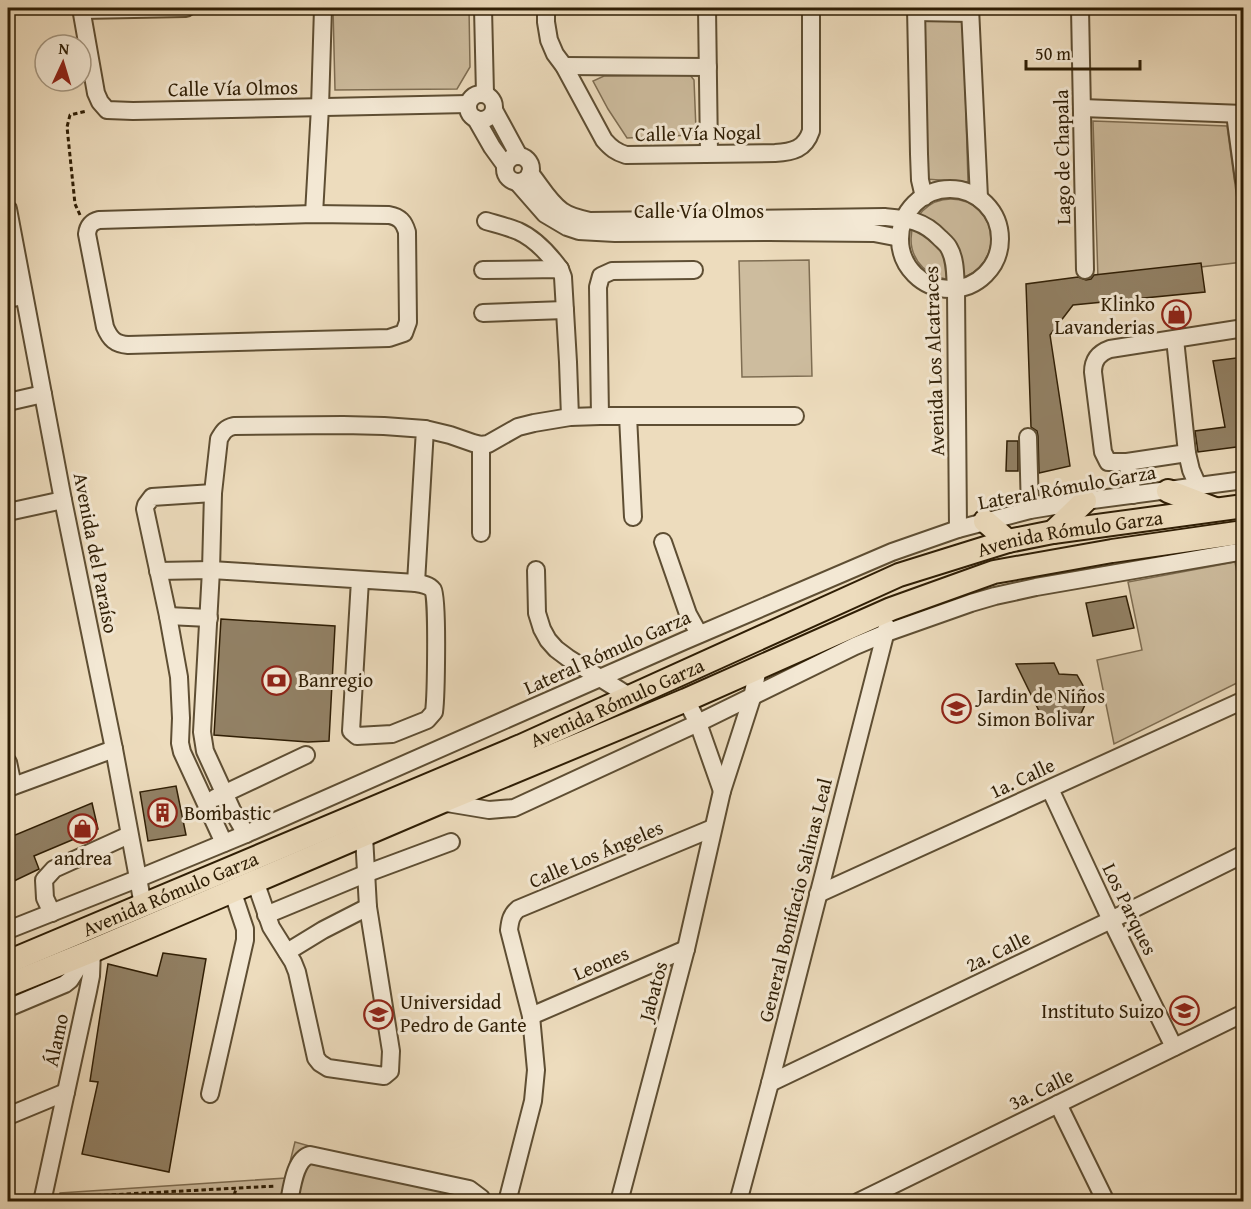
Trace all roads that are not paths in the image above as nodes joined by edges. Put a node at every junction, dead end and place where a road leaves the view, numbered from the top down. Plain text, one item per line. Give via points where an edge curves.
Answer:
1 (186, 8) edge
2 (323, 8) edge
3 (483, 8) edge
4 (546, 8) edge
5 (707, 8) edge
6 (811, 8) edge
7 (1080, 8) edge
8 (82, 9) edge
9 (916, 10) edge
10 (970, 10) edge
11 (564, 66) junction
12 (708, 67) junction
13 (485, 94) junction
14 (320, 107) junction
15 (1082, 108) junction
16 (494, 110) junction
17 (472, 111) junction
18 (1239, 114) edge
19 (709, 153) junction
20 (512, 161) junction
21 (523, 177) junction
22 (1244, 180) edge
23 (924, 197) junction
24 (979, 198) junction
25 (8, 209) edge
26 (314, 214) junction
27 (904, 219) junction
28 (486, 221) dead end
29 (900, 238) junction
30 (560, 269) junction
31 (483, 270) dead end
32 (694, 270) dead end
33 (1085, 270) dead end
34 (956, 290) junction
35 (16, 297) edge
36 (565, 310) junction
37 (483, 313) dead end
38 (1244, 328) edge
39 (1175, 339) junction
40 (43, 394) junction
41 (8, 402) edge
42 (600, 416) junction
43 (628, 416) junction
44 (795, 416) dead end
45 (570, 417) junction
46 (425, 429) junction
47 (1028, 437) dead end
48 (481, 445) junction
49 (1187, 453) junction
50 (1127, 462) junction
51 (1244, 480) edge
52 (1198, 486) junction
53 (1168, 491) junction
54 (213, 493) junction
55 (1132, 495) junction
56 (63, 500) junction
57 (1084, 501) junction
58 (1244, 506) edge
59 (1217, 509) junction
60 (1030, 510) junction
61 (8, 512) edge
62 (633, 517) dead end
63 (985, 521) junction
64 (958, 529) junction
65 (481, 532) dead end
66 (1053, 532) junction
67 (1244, 532) edge
68 (1008, 541) junction
69 (663, 542) dead end
70 (1244, 551) edge
71 (211, 570) junction
72 (536, 570) dead end
73 (158, 571) junction
74 (360, 580) junction
75 (416, 583) junction
76 (891, 609) junction
77 (168, 616) junction
78 (209, 618) junction
79 (886, 633) junction
80 (699, 634) junction
81 (758, 668) junction
82 (600, 678) junction
83 (628, 696) junction
84 (752, 698) junction
85 (686, 700) junction
86 (1244, 700) edge
87 (181, 718) junction
88 (201, 719) junction
89 (698, 723) junction
90 (114, 748) junction
91 (306, 755) dead end
92 (8, 762) edge
93 (10, 787) edge
94 (1050, 789) junction
95 (722, 791) junction
96 (225, 794) junction
97 (206, 801) junction
98 (441, 802) junction
99 (712, 828) junction
100 (246, 834) junction
101 (129, 835) junction
102 (364, 836) junction
103 (451, 842) dead end
104 (224, 843) junction
105 (1244, 854) edge
106 (365, 874) junction
107 (137, 879) junction
108 (255, 881) junction
109 (232, 890) junction
110 (818, 894) junction
111 (143, 905) junction
112 (368, 906) junction
113 (52, 913) junction
114 (266, 915) junction
115 (1111, 920) junction
116 (8, 930) edge
117 (686, 949) junction
118 (90, 952) junction
119 (286, 952) junction
120 (8, 962) edge
121 (8, 985) edge
122 (8, 1008) edge
123 (1244, 1013) edge
124 (531, 1016) junction
125 (1174, 1047) junction
126 (770, 1083) junction
127 (66, 1092) junction
128 (210, 1094) dead end
129 (1058, 1104) junction
130 (8, 1116) edge
131 (291, 1193) edge
132 (42, 1202) edge
133 (483, 1202) edge
134 (507, 1202) edge
135 (619, 1202) edge
136 (738, 1202) edge
137 (858, 1202) edge
138 (1106, 1202) edge

1 - 8 street
2 - 14 street
3 - 13 street
4 - 11 street, Calle Vía Nogal via 549,40
5 - 12 street
6 - 19 street, Calle Vía Nogal via 808,139 786,152
7 - 15 street, Lago de Chapala
8 - 14 street, Calle Vía Olmos via 96,93 106,110
9 - 10 street
9 - 23 street via 920,180
10 - 24 street
11 - 12 street
11 - 19 street, Calle Vía Nogal via 604,140 619,153
12 - 19 street
13 - 16 street via 493,100
13 - 17 street via 470,100
14 - 17 street, Calle Vía Olmos
14 - 26 street
15 - 18 street
15 - 33 street, Lago de Chapala
16 - 17 street via 481,120
16 - 20 street via 509,135
17 - 20 street via 492,147
18 - 22 street
20 - 21 street via 527,160
21 - 27 street, Calle Vía Olmos via 562,211 590,221
21 - 29 street, Calle Vía Olmos via 545,214 579,231 874,233
23 - 24 street via 957,190
23 - 27 street
24 - 34 street via 992,212 999,228 998,253 986,274
25 - 35 street, Avenida del Paraíso
26 - 26 street via 99,220 88,226 108,335 113,342 128,345 389,338 404,333 408,322 407,232 400,220 389,215
27 - 29 street
27 - 34 street, Avenida Los Alcatraces via 920,222 949,247
28 - 30 street via 519,231 550,255
29 - 34 street via 907,264 915,275 939,288
30 - 31 street
30 - 36 street
32 - 42 street via 612,271 601,276
34 - 64 street, Avenida Los Alcatraces
35 - 40 street, Avenida del Paraíso
36 - 37 street
36 - 45 street
38 - 39 street
39 - 49 street
39 - 50 street via 1110,349 1093,364 1104,456 1108,462
40 - 41 street
40 - 56 street, Avenida del Paraíso
42 - 43 street
42 - 45 street
43 - 44 street
43 - 62 street
45 - 48 street via 518,427
46 - 48 street
46 - 54 street via 234,426 219,439
46 - 75 street
47 - 60 street
48 - 65 street
49 - 50 street
49 - 52 street
50 - 55 street
51 - 52 street, Lateral Rómulo Garza
52 - 53 street, Lateral Rómulo Garza
53 - 55 street, Lateral Rómulo Garza
53 - 59 main road
54 - 71 street
54 - 73 street via 157,496 148,501 146,516
55 - 57 street, Lateral Rómulo Garza
56 - 61 street
56 - 90 street, Avenida del Paraíso
57 - 60 street, Lateral Rómulo Garza
57 - 66 main road
58 - 59 main road, Avenida Rómulo Garza
59 - 66 main road, Avenida Rómulo Garza
60 - 63 street, Lateral Rómulo Garza
63 - 64 street, Lateral Rómulo Garza
63 - 68 main road
64 - 80 street, Lateral Rómulo Garza via 892,552
66 - 68 main road, Avenida Rómulo Garza
67 - 76 main road, Avenida Rómulo Garza via 994,572
68 - 83 main road, Avenida Rómulo Garza via 899,575
69 - 80 street
70 - 79 street via 995,596
71 - 73 street
71 - 74 street
71 - 78 street
72 - 82 street via 537,613 542,629 556,649
73 - 77 street
74 - 75 street
74 - 75 street via 351,729 357,736 398,733 427,720 434,712 435,593
76 - 79 street, General Bonifacio Salinas Leal
76 - 81 main road, Avenida Rómulo Garza
77 - 78 street
77 - 87 street via 179,677
78 - 88 street
79 - 84 street
79 - 110 street, General Bonifacio Salinas Leal
80 - 82 street, Lateral Rómulo Garza
81 - 84 street, Jabatos
81 - 85 main road, Avenida Rómulo Garza
82 - 83 street
82 - 100 street, Lateral Rómulo Garza
83 - 111 main road, Avenida Rómulo Garza via 520,746
84 - 89 street
84 - 95 street, Jabatos
85 - 89 street
85 - 98 main road, Avenida Rómulo Garza
86 - 94 street, 1a. Calle
87 - 88 street
87 - 97 street via 182,752
88 - 96 street via 205,751
89 - 95 street
89 - 98 street via 514,808 489,810
90 - 93 street
90 - 101 street, Avenida del Paraíso
91 - 96 street
92 - 93 street
94 - 110 street, 1a. Calle
94 - 115 street, Los Parques
95 - 99 street, Jabatos
96 - 97 street
96 - 100 street
97 - 104 street
98 - 102 main road, Avenida Rómulo Garza
99 - 117 street, Jabatos
99 - 124 street, Calle Los Ángeles via 513,913 509,930
100 - 104 street, Lateral Rómulo Garza
101 - 107 street, Avenida del Paraíso
101 - 113 street via 54,869 44,880 45,898
102 - 106 street
102 - 108 main road, Avenida Rómulo Garza
103 - 106 street
104 - 107 street, Lateral Rómulo Garza
105 - 115 street, 2a. Calle
106 - 112 street
106 - 114 street
107 - 111 street, Avenida del Paraíso
107 - 113 street, Lateral Rómulo Garza
108 - 109 main road, Avenida Rómulo Garza
108 - 114 street
109 - 118 main road, Avenida Rómulo Garza
109 - 128 street via 245,940
110 - 126 street, General Bonifacio Salinas Leal
111 - 120 main road, Avenida Rómulo Garza
112 - 119 street
112 - 119 street via 390,1041 390,1071 384,1076 320,1064 297,972
113 - 116 street, Lateral Rómulo Garza
114 - 119 street
115 - 125 street, Los Parques
115 - 126 street, 2a. Calle
117 - 124 street, Leones
117 - 135 street, Jabatos
118 - 121 main road, Avenida Rómulo Garza
118 - 122 street via 65,984
118 - 127 street, Álamo via 91,976
123 - 125 street, 3a. Calle
124 - 134 street via 536,1070 533,1101
125 - 129 street, 3a. Calle
126 - 136 street, General Bonifacio Salinas Leal
127 - 130 street
127 - 132 street, Álamo
129 - 137 street, 3a. Calle
129 - 138 street
131 - 133 street via 300,1161 310,1155 469,1189

